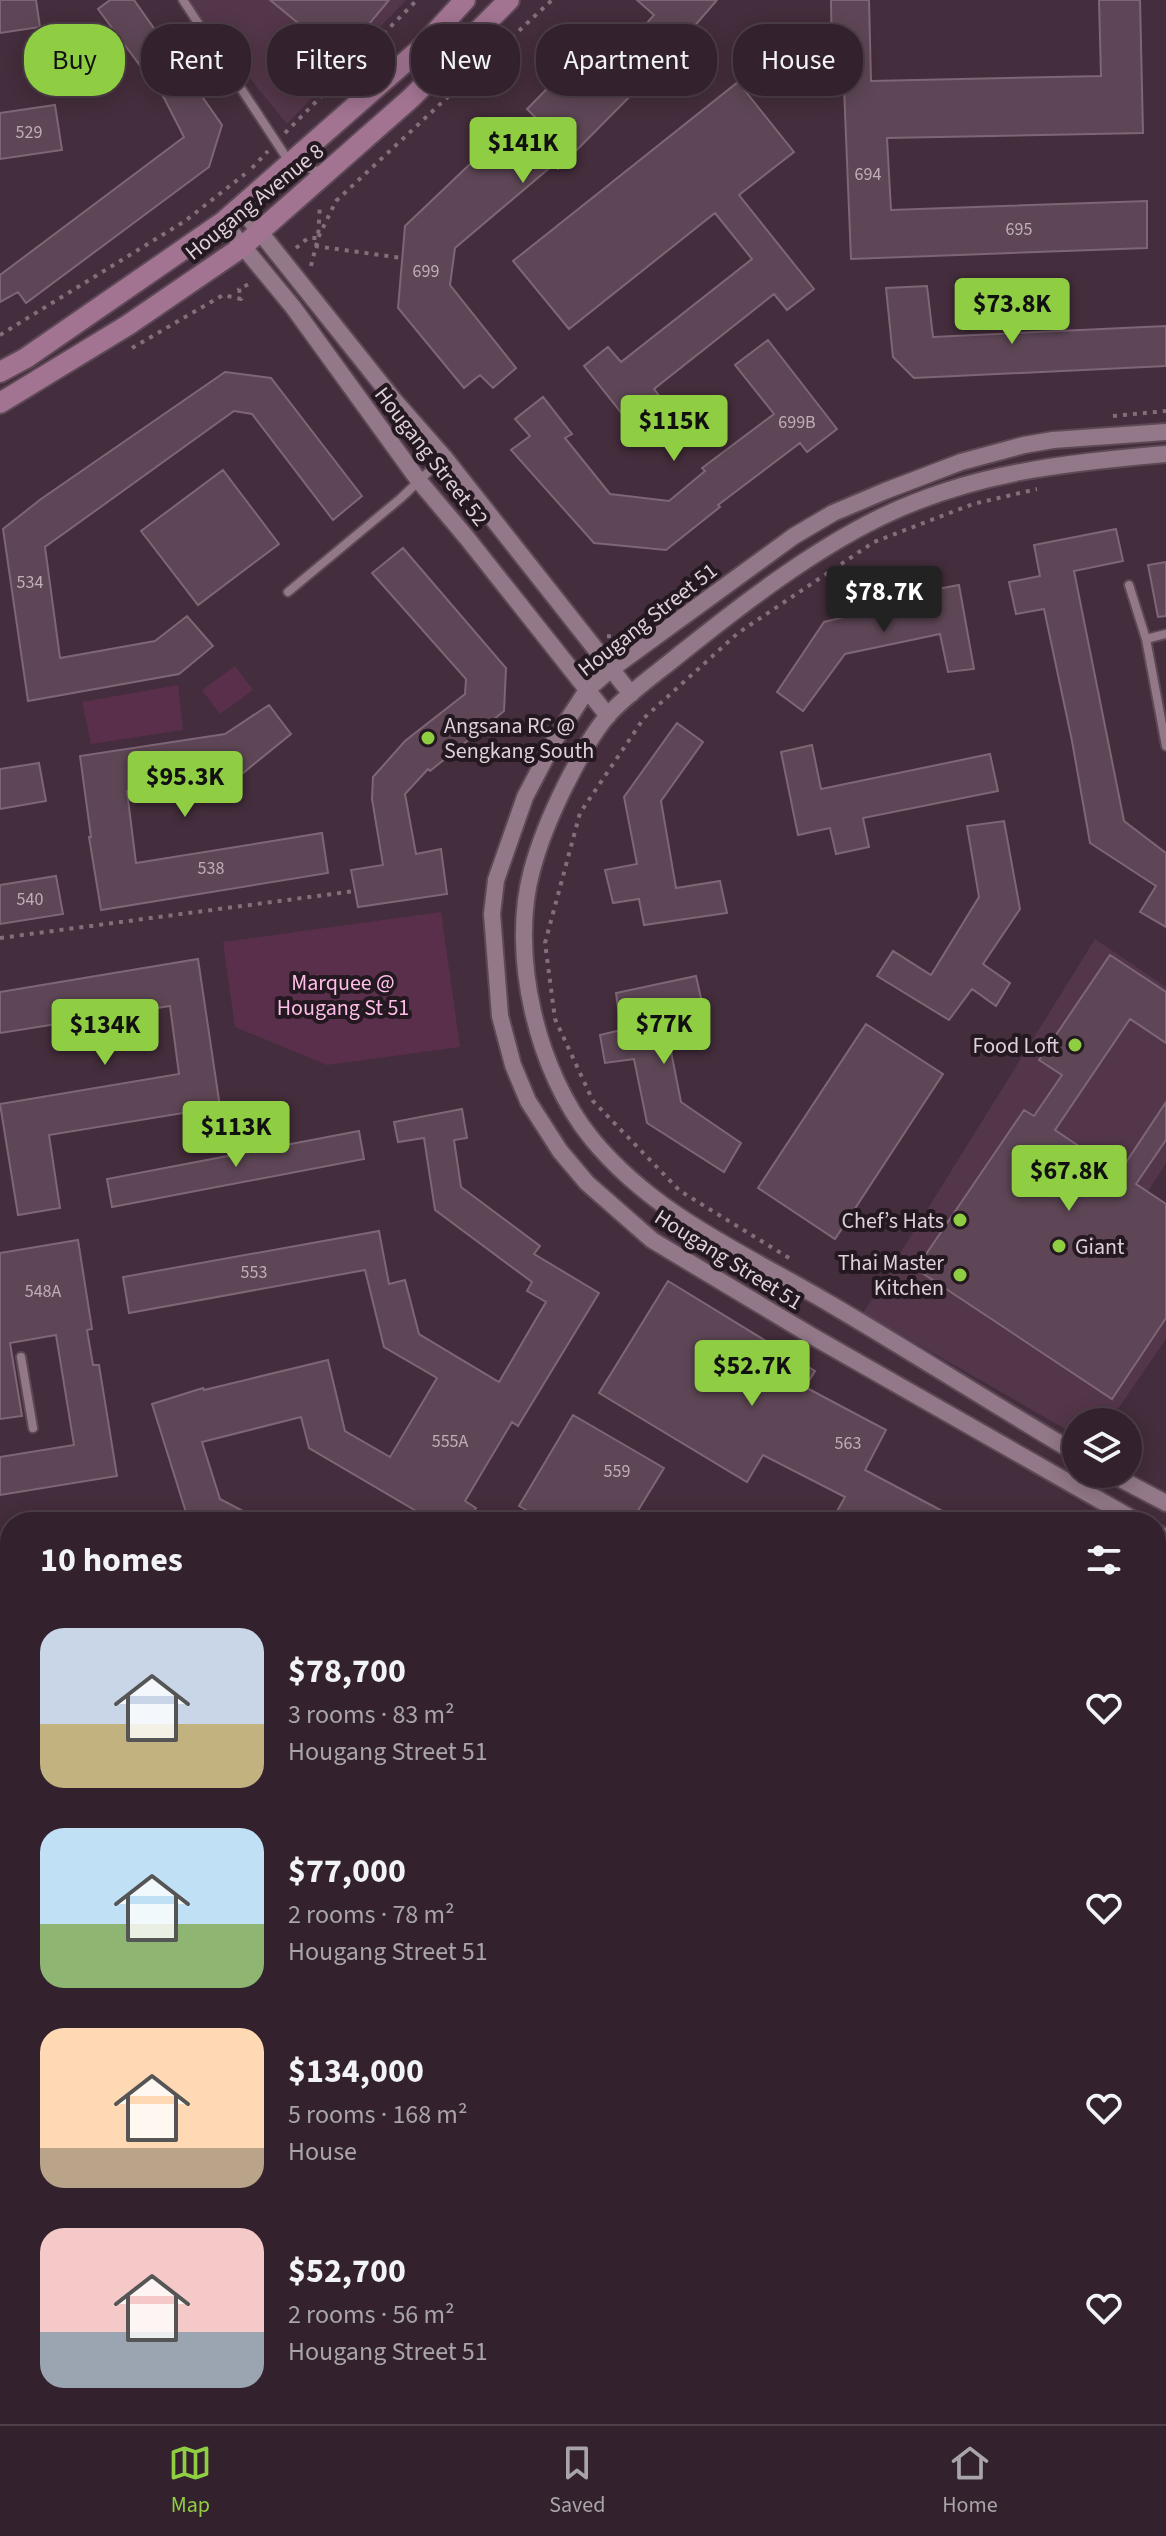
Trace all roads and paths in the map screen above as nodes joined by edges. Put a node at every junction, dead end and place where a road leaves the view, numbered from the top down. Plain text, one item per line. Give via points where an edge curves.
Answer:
1 (183, 0) edge
2 (417, 0) edge
3 (465, 0) edge
4 (509, 0) edge
5 (552, 0) edge
6 (275, 143) junction
7 (290, 163) junction
8 (336, 166) junction
9 (240, 207) junction
10 (223, 222) junction
11 (260, 233) junction
12 (308, 238) dead end
13 (318, 238) junction
14 (315, 246) junction
15 (242, 247) junction
16 (402, 258) dead end
17 (313, 277) dead end
18 (239, 289) dead end
19 (0, 335) edge
20 (131, 348) dead end
21 (0, 372) edge
22 (0, 403) edge
23 (1166, 411) edge
24 (1107, 418) dead end
25 (1166, 432) edge
26 (1166, 454) edge
27 (444, 457) junction
28 (419, 481) junction
29 (1042, 488) dead end
30 (1129, 585) dead end
31 (288, 592) dead end
32 (599, 633) dead end
33 (1166, 634) edge
34 (628, 638) dead end
35 (1146, 639) junction
36 (610, 670) junction
37 (587, 690) junction
38 (631, 694) junction
39 (608, 716) junction
40 (1166, 746) edge
41 (355, 891) dead end
42 (0, 938) edge
43 (801, 1266) dead end
44 (21, 1357) dead end
45 (33, 1428) dead end
46 (1062, 1445) edge
47 (1138, 1488) edge
48 (1166, 1503) edge
49 (1120, 1512) edge

1 - 6 lane
2 - 6 path
3 - 7 main road, Hougang Avenue 8 via 419,50
4 - 8 main road, Hougang Avenue 8
5 - 13 path via 336,201
6 - 7 lane
6 - 19 path via 251,170 185,221
7 - 8 lane via 317,171
7 - 9 main road, Hougang Avenue 8
8 - 11 main road, Hougang Avenue 8
9 - 10 main road, Hougang Avenue 8
9 - 11 street, Hougang Street 52
10 - 15 street, Hougang Street 52
10 - 21 main road, Hougang Avenue 8
11 - 15 main road, Hougang Avenue 8
11 - 27 street, Hougang Street 52
12 - 13 path
13 - 14 path
14 - 16 path
14 - 17 path
15 - 22 main road, Hougang Avenue 8
15 - 28 street, Hougang Street 52 via 293,307
18 - 20 path via 241,299 223,295
23 - 24 path
25 - 36 street, Hougang Street 51 via 1011,448 846,507 794,536
26 - 38 street, Hougang Street 51 via 1002,474 880,518 729,614
27 - 28 lane
27 - 36 street, Hougang Street 52
28 - 31 lane
28 - 37 street, Hougang Street 52
29 - 43 path via 973,504 874,542 738,633 644,718 580,813 545,943 555,1019 593,1101 680,1191
30 - 35 lane
32 - 34 path
33 - 35 lane
35 - 40 lane
36 - 37 street, Hougang Street 51
36 - 38 street, Hougang Street 52
37 - 39 street, Hougang Street 52
37 - 49 street, Hougang Street 51 via 525,797 496,880 492,914 500,1016 513,1065 528,1101 560,1151 587,1183 652,1240
38 - 39 street, Hougang Street 51
39 - 46 street, Hougang Street 51 via 550,816 531,872 523,928 536,1026 563,1095 610,1159 670,1212
41 - 42 path
44 - 45 lane
47 - 48 street

